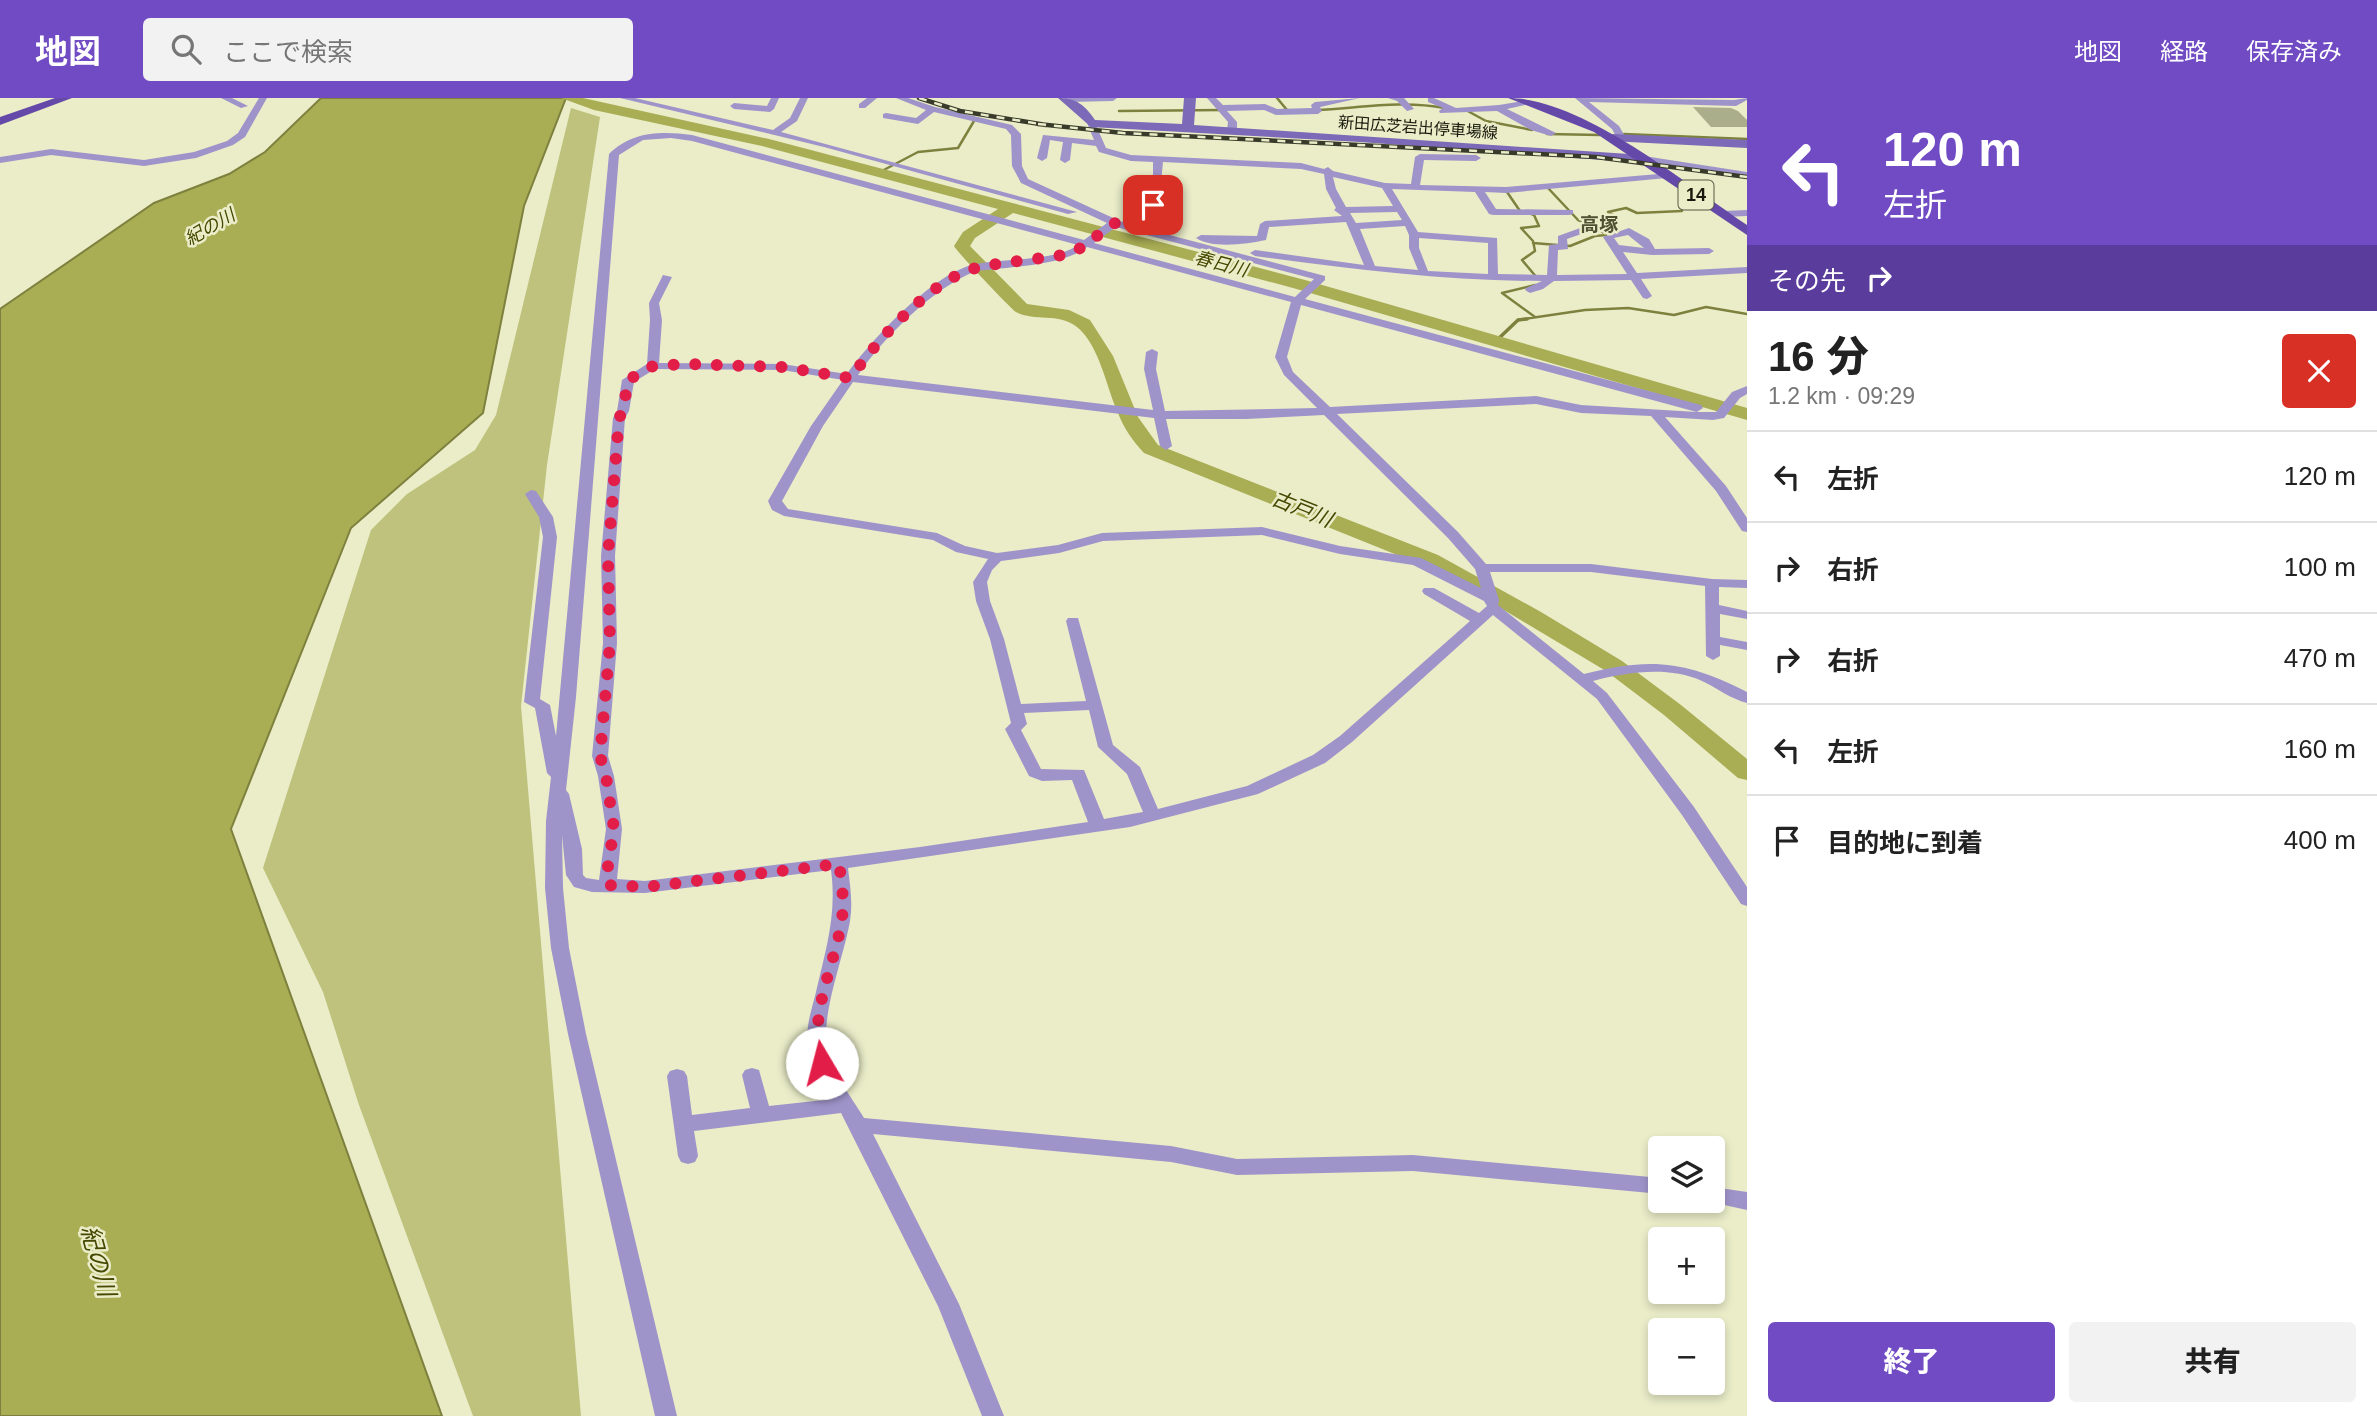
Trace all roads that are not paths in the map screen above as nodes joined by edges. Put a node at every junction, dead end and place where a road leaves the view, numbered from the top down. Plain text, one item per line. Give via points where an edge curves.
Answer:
1 (66, 98) edge
2 (225, 98) edge
3 (263, 98) edge
4 (624, 98) edge
5 (775, 98) edge
6 (804, 98) edge
7 (873, 98) edge
8 (1113, 98) edge
9 (1190, 98) edge
10 (1211, 98) edge
11 (1356, 98) edge
12 (1396, 98) edge
13 (1580, 98) edge
14 (1744, 98) edge
15 (1066, 99) edge
16 (1675, 99) edge
17 (1431, 100) edge
18 (1520, 100) edge
19 (897, 101) edge
20 (244, 106) dead end
21 (734, 106) dead end
22 (862, 106) dead end
23 (771, 108) junction
24 (1222, 108) junction
25 (1499, 108) junction
26 (932, 109) junction
27 (1410, 109) dead end
28 (795, 110) dead end
29 (1454, 110) junction
30 (1443, 111) dead end
31 (0, 121) edge
32 (1091, 123) junction
33 (886, 128) dead end
34 (1188, 129) junction
35 (1233, 130) junction
36 (775, 132) junction
37 (1551, 133) dead end
38 (1617, 138) junction
39 (1068, 140) junction
40 (1100, 144) junction
41 (1747, 144) edge
42 (845, 150) junction
43 (830, 158) dead end
44 (1042, 158) dead end
45 (1476, 158) dead end
46 (1644, 159) junction
47 (0, 160) edge
48 (1065, 160) dead end
49 (1157, 160) junction
50 (1328, 170) junction
51 (1667, 175) junction
52 (1747, 175) edge
53 (1385, 186) junction
54 (1415, 187) junction
55 (1478, 190) junction
56 (1399, 209) junction
57 (1339, 210) junction
58 (1569, 212) dead end
59 (1747, 213) edge
60 (1723, 214) junction
61 (1111, 223) junction
62 (1350, 223) junction
63 (1409, 223) junction
64 (1139, 226) junction
65 (1583, 230) dead end
66 (1747, 231) edge
67 (1414, 236) junction
68 (1089, 242) junction
69 (1615, 248) junction
70 (1709, 251) dead end
71 (1652, 252) junction
72 (1244, 258) junction
73 (1371, 268) junction
74 (1747, 270) edge
75 (1424, 274) junction
76 (667, 277) dead end
77 (1493, 278) junction
78 (1634, 278) junction
79 (1552, 279) junction
80 (1530, 290) dead end
81 (1647, 296) dead end
82 (1297, 300) junction
83 (1152, 352) dead end
84 (653, 366) junction
85 (851, 378) junction
86 (1742, 393) edge
87 (1326, 411) junction
88 (1655, 413) junction
89 (1721, 413) junction
90 (1161, 415) junction
91 (1166, 446) dead end
92 (531, 494) dead end
93 (1747, 528) edge
94 (997, 557) junction
95 (1482, 568) junction
96 (1713, 583) junction
97 (1747, 584) edge
98 (1429, 591) dead end
99 (1492, 604) junction
100 (1713, 608) junction
101 (1747, 615) edge
102 (1478, 619) junction
103 (1073, 621) dead end
104 (1714, 640) junction
105 (1747, 646) edge
106 (1713, 656) dead end
107 (1584, 679) junction
108 (1747, 698) edge
109 (1095, 705) junction
110 (1015, 709) junction
111 (558, 784) junction
112 (1152, 815) junction
113 (1098, 825) junction
114 (839, 864) junction
115 (608, 885) junction
116 (1747, 900) edge
117 (752, 1075) dead end
118 (677, 1076) dead end
119 (847, 1105) junction
120 (761, 1115) junction
121 (683, 1124) junction
122 (858, 1125) junction
123 (688, 1156) dead end
124 (1648, 1185) edge
125 (1725, 1197) edge
126 (1747, 1200) edge
127 (666, 1416) edge
128 (993, 1416) edge

1 - 31 main road
2 - 20 street
3 - 47 street via 242,135 197,155 144,163 51,152
4 - 36 street
5 - 23 street
6 - 36 street via 794,118
7 - 22 street
8 - 15 street
9 - 34 main road
10 - 24 street
11 - 24 street via 1315,105 1318,111
12 - 27 street
13 - 16 street
13 - 38 street via 1616,128
14 - 16 street via 1736,103
15 - 32 main road
17 - 29 street
18 - 25 street
18 - 38 main road, 14
19 - 26 street
21 - 23 street
23 - 28 street
24 - 35 street via 1233,122
25 - 29 street
25 - 37 street
26 - 33 street via 918,121 890,117
26 - 61 street via 1009,127 1016,134 1017,166 1024,181
29 - 30 street
32 - 34 main road, 新田広芝岩出停車場線
32 - 40 street
34 - 35 main road, 新田広芝岩出停車場線
35 - 46 main road, 新田広芝岩出停車場線
36 - 42 street
38 - 41 main road
38 - 46 main road, 14
39 - 40 street
39 - 44 street via 1046,137
39 - 48 street
40 - 49 street via 1104,151
42 - 43 street
42 - 61 street
45 - 54 street via 1420,157
46 - 51 main road, 14
46 - 52 street
49 - 50 street
49 - 64 street via 1158,191
50 - 53 street
50 - 57 street
51 - 55 street
51 - 60 main road, 14
53 - 54 street
53 - 56 street
54 - 55 street
55 - 58 street via 1493,212
56 - 57 street
56 - 63 street
57 - 62 street
59 - 60 street
60 - 66 main road, 14
61 - 64 street via 1126,221
61 - 68 street
61 - 72 street
62 - 63 street
62 - 64 street via 1265,224 1262,239 1225,242
62 - 73 street
63 - 67 street
65 - 79 street via 1562,238 1564,247 1553,247
67 - 75 street via 1413,248
67 - 77 street via 1493,240
68 - 82 street
68 - 85 street via 1067,254 964,272 898,320
68 - 111 street via 815,167 667,135 638,138 614,154
69 - 71 street
69 - 71 street via 1608,237 1629,232 1645,241
69 - 78 street
70 - 71 street
72 - 73 street via 1254,253
72 - 82 street via 1321,278
73 - 75 street
74 - 78 street
75 - 77 street
76 - 84 street via 654,303
77 - 79 street
78 - 79 street
78 - 81 street
79 - 80 street
82 - 87 street via 1281,357 1288,373
82 - 89 street
83 - 90 street via 1150,369
84 - 85 street via 782,367
84 - 115 street via 628,380 619,418 608,556 610,643 600,756 614,829
85 - 90 street
85 - 94 street via 796,461 775,501 777,507 783,512 937,537 961,550
86 - 89 street
87 - 88 street via 1536,400 1581,409
87 - 90 street
87 - 95 street
88 - 89 street
88 - 93 street via 1721,489
90 - 91 street
92 - 111 street via 546,517 550,537 532,702 542,705
94 - 99 street via 1059,549 1102,537 1262,531 1340,550 1416,561
94 - 110 street via 980,582
95 - 96 street via 1591,568
95 - 99 street
96 - 97 street
96 - 100 street
98 - 102 street
99 - 102 street
99 - 107 street
100 - 101 street
100 - 104 street
102 - 112 street via 1319,759 1252,790
103 - 109 street
104 - 105 street
104 - 106 street
107 - 108 street via 1634,669 1675,669 1698,674
107 - 116 street via 1629,730
109 - 110 street
109 - 112 street via 1106,747 1134,771
110 - 113 street via 1019,724 1013,729 1035,772 1042,776 1078,774
111 - 115 street via 574,849 575,875 580,883
111 - 127 street via 554,888 560,948
112 - 113 street
113 - 114 street
114 - 115 street via 645,887
114 - 119 street via 842,919 817,1026 817,1046
117 - 120 street
118 - 121 street
119 - 120 street
119 - 122 street
120 - 121 street
121 - 123 street
122 - 124 street via 1171,1154 1237,1167 1413,1163
122 - 128 street via 948,1304
125 - 126 street

